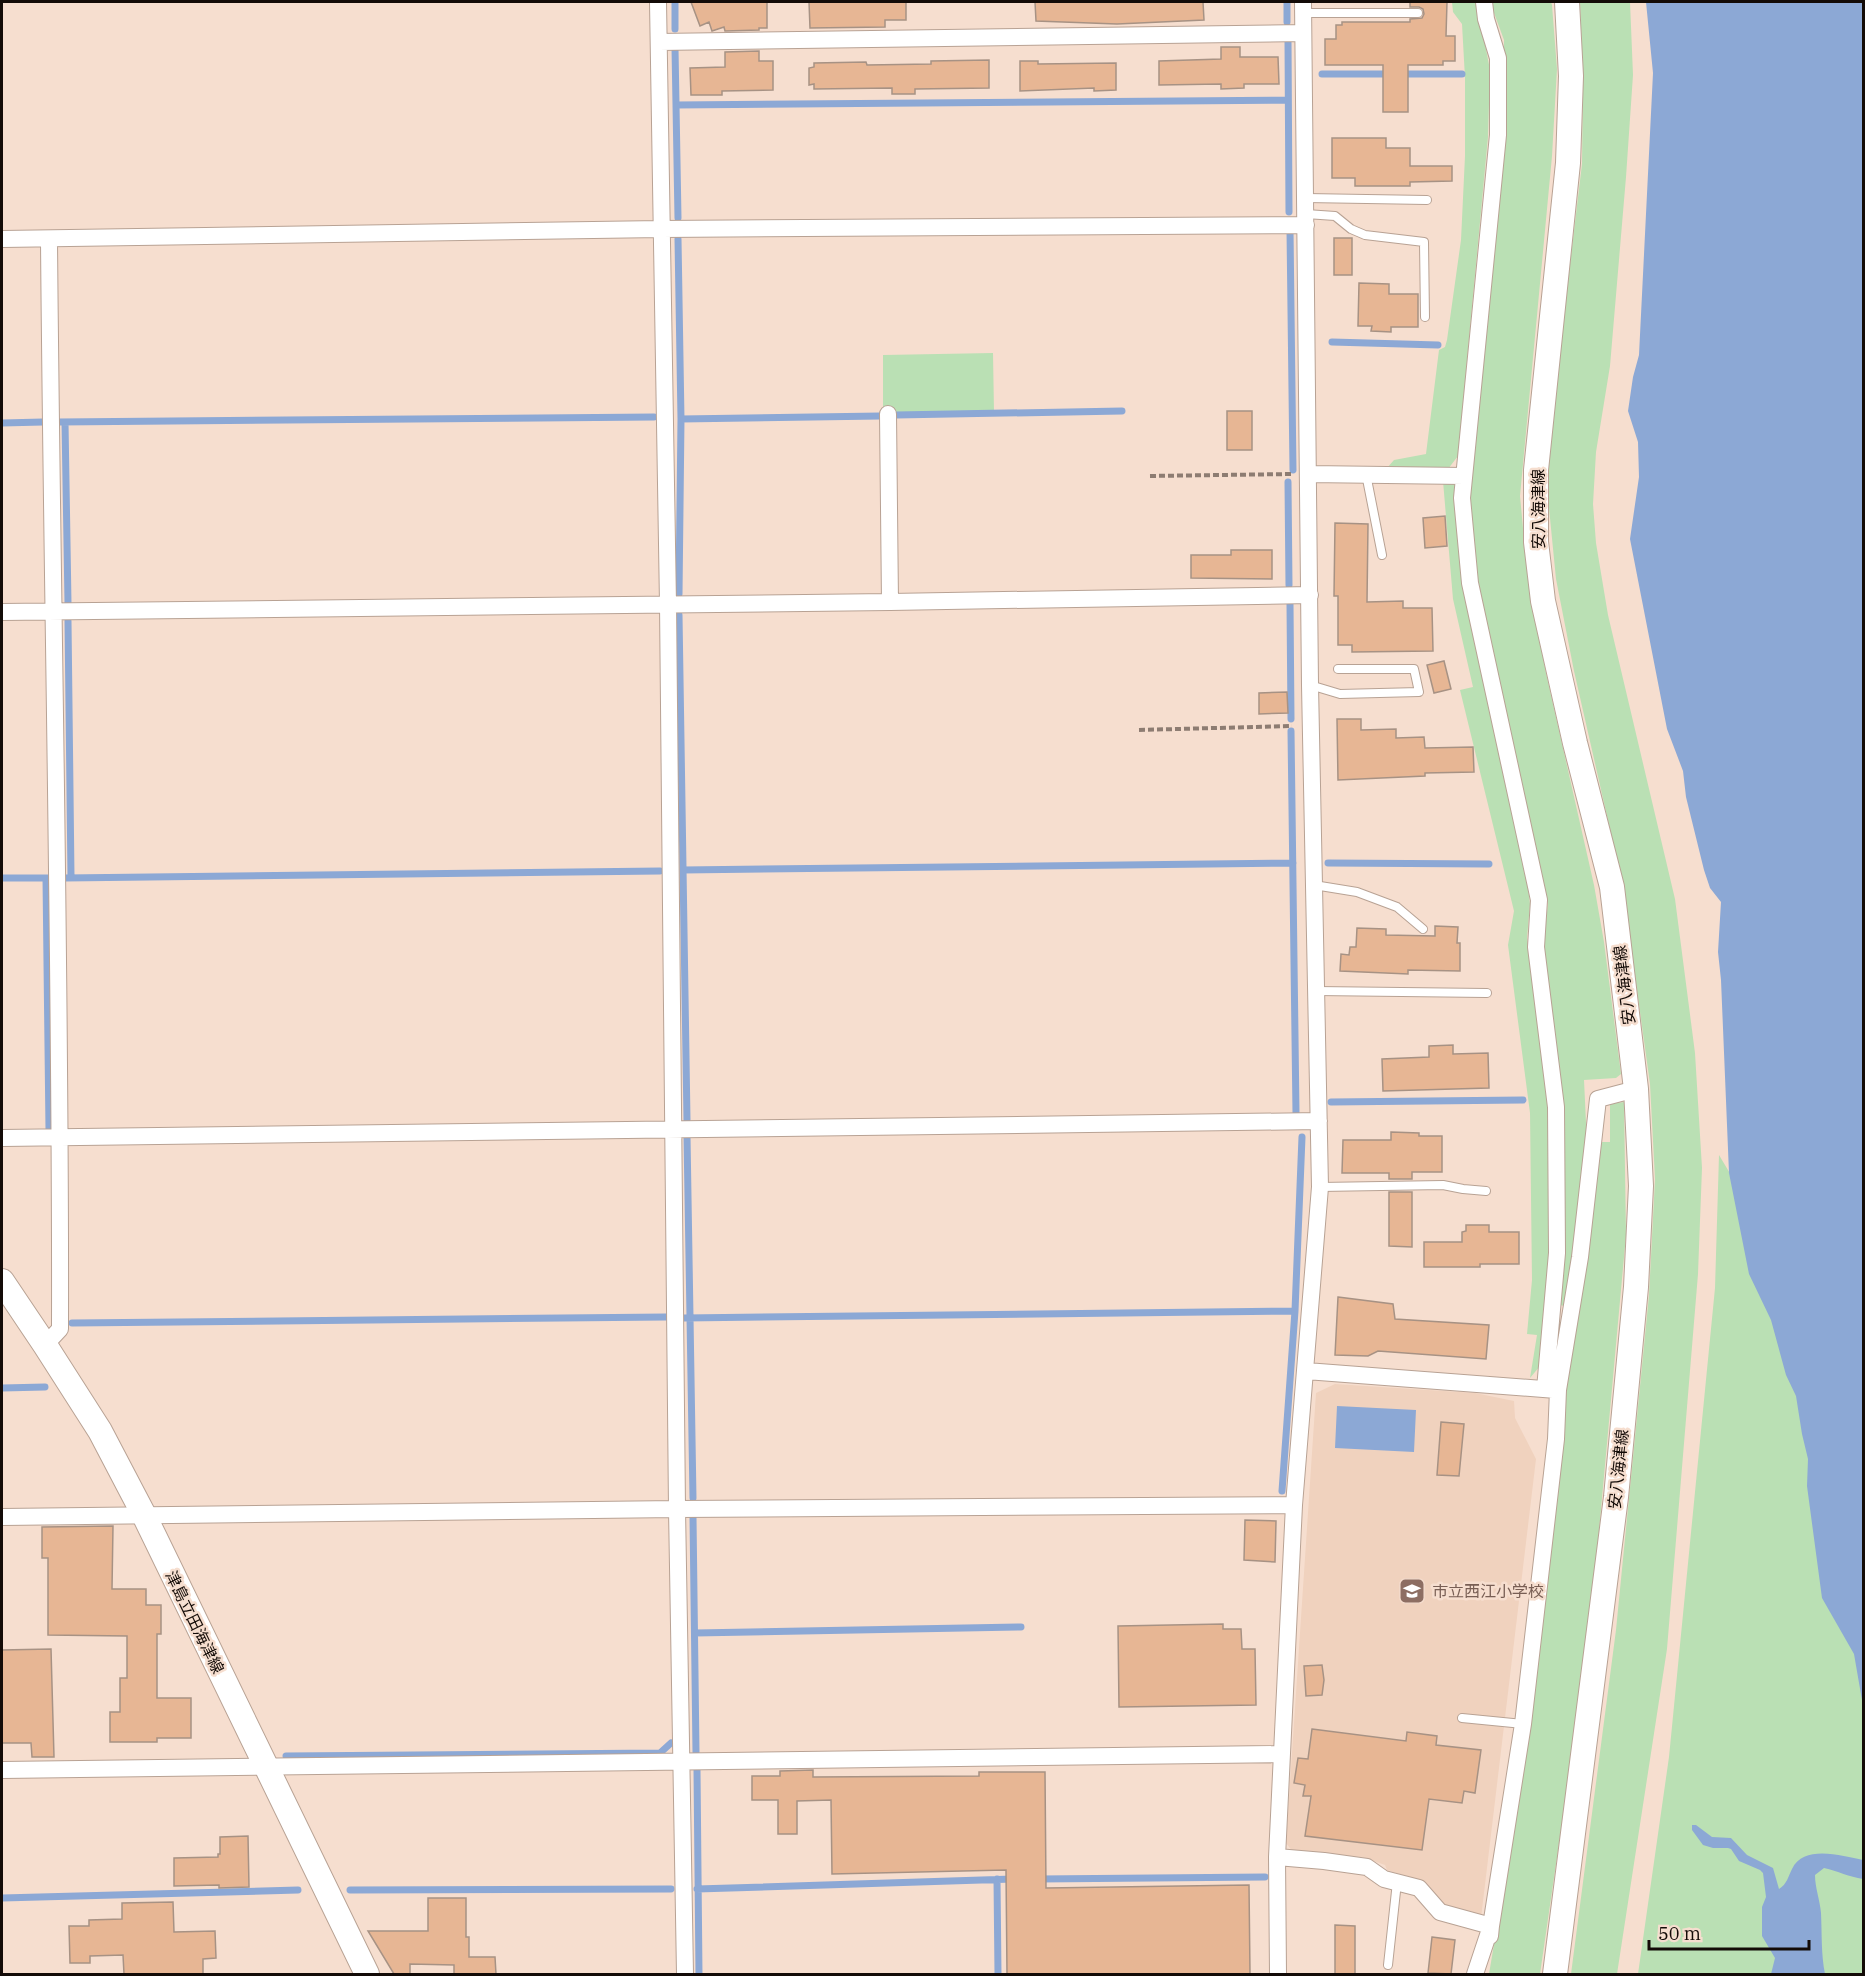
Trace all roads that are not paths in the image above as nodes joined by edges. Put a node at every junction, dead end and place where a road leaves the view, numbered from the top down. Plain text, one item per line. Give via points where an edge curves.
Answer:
1 (658, 2) edge
2 (1484, 2) edge
3 (1566, 2) edge
4 (1303, 7) edge
5 (1418, 13) dead end
6 (1303, 33) junction
7 (659, 42) junction
8 (1426, 200) dead end
9 (1306, 212) junction
10 (661, 229) junction
11 (2, 239) edge
12 (49, 240) junction
13 (1425, 317) dead end
14 (888, 414) dead end
15 (1309, 474) junction
16 (1366, 474) junction
17 (1464, 476) junction
18 (1382, 555) dead end
19 (1310, 595) junction
20 (890, 602) junction
21 (668, 604) junction
22 (52, 611) junction
23 (2, 612) edge
24 (1338, 669) dead end
25 (1310, 685) junction
26 (1314, 885) junction
27 (1423, 929) dead end
28 (1316, 991) junction
29 (1486, 993) dead end
30 (1636, 1089) junction
31 (1319, 1121) junction
32 (673, 1129) junction
33 (61, 1137) junction
34 (2, 1138) edge
35 (1320, 1187) junction
36 (1486, 1191) dead end
37 (2, 1281) edge
38 (45, 1345) junction
39 (1306, 1371) junction
40 (1551, 1389) junction
41 (1294, 1504) junction
42 (677, 1509) junction
43 (144, 1515) junction
44 (2, 1517) edge
45 (1462, 1718) dead end
46 (1523, 1724) junction
47 (1282, 1754) junction
48 (682, 1762) junction
49 (265, 1766) junction
50 (2, 1770) edge
51 (1276, 1857) junction
52 (1397, 1882) junction
53 (1491, 1926) junction
54 (1388, 1965) dead end
55 (367, 1974) edge
56 (685, 1974) edge
57 (1278, 1974) edge
58 (1474, 1974) edge
59 (1483, 1974) edge
60 (1555, 1974) edge

1 - 7 street
2 - 17 street via 1498,58 1498,135
3 - 30 main road, 安八海津線 via 1571,76 1568,163 1536,470 1536,542 1545,611 1612,887
4 - 5 lane
4 - 6 street
6 - 7 street
6 - 9 street
7 - 10 street
8 - 9 lane
9 - 10 street
9 - 13 lane via 1335,216 1365,235 1424,242
9 - 15 street
10 - 12 street
10 - 21 street
11 - 12 street
12 - 22 street
14 - 20 street
15 - 16 street
15 - 19 street
16 - 17 street
16 - 18 lane
17 - 40 street via 1462,498 1470,583 1539,900 1536,947 1556,1107 1557,1252
19 - 20 street
19 - 25 street
20 - 21 street
21 - 22 street
21 - 32 street
22 - 23 street
22 - 33 street
24 - 25 lane via 1414,669 1419,692 1340,694
25 - 26 street
26 - 27 lane via 1358,892 1397,907
26 - 28 street
28 - 29 lane
28 - 31 street
30 - 40 street via 1598,1099 1580,1257
30 - 60 main road, 安八海津線 via 1641,1186 1635,1299 1616,1497
31 - 32 street
31 - 35 street
32 - 33 street
32 - 42 street
33 - 34 street
33 - 38 street via 60,1329
35 - 36 lane via 1443,1185
35 - 39 street
37 - 38 main road, 津島立田海津線
38 - 43 main road, 津島立田海津線 via 100,1431
39 - 40 street
39 - 41 street
40 - 46 street via 1556,1439
41 - 42 street
41 - 47 street
42 - 43 street
42 - 48 street
43 - 44 street
43 - 49 main road, 津島立田海津線
45 - 46 lane
46 - 53 street
47 - 48 street
47 - 51 street
48 - 49 street
48 - 56 street
49 - 50 street
49 - 55 main road, 津島立田海津線
51 - 52 street via 1367,1867 1384,1879
51 - 57 street
52 - 53 street via 1419,1888 1440,1912
52 - 54 lane
53 - 58 street
53 - 59 street

